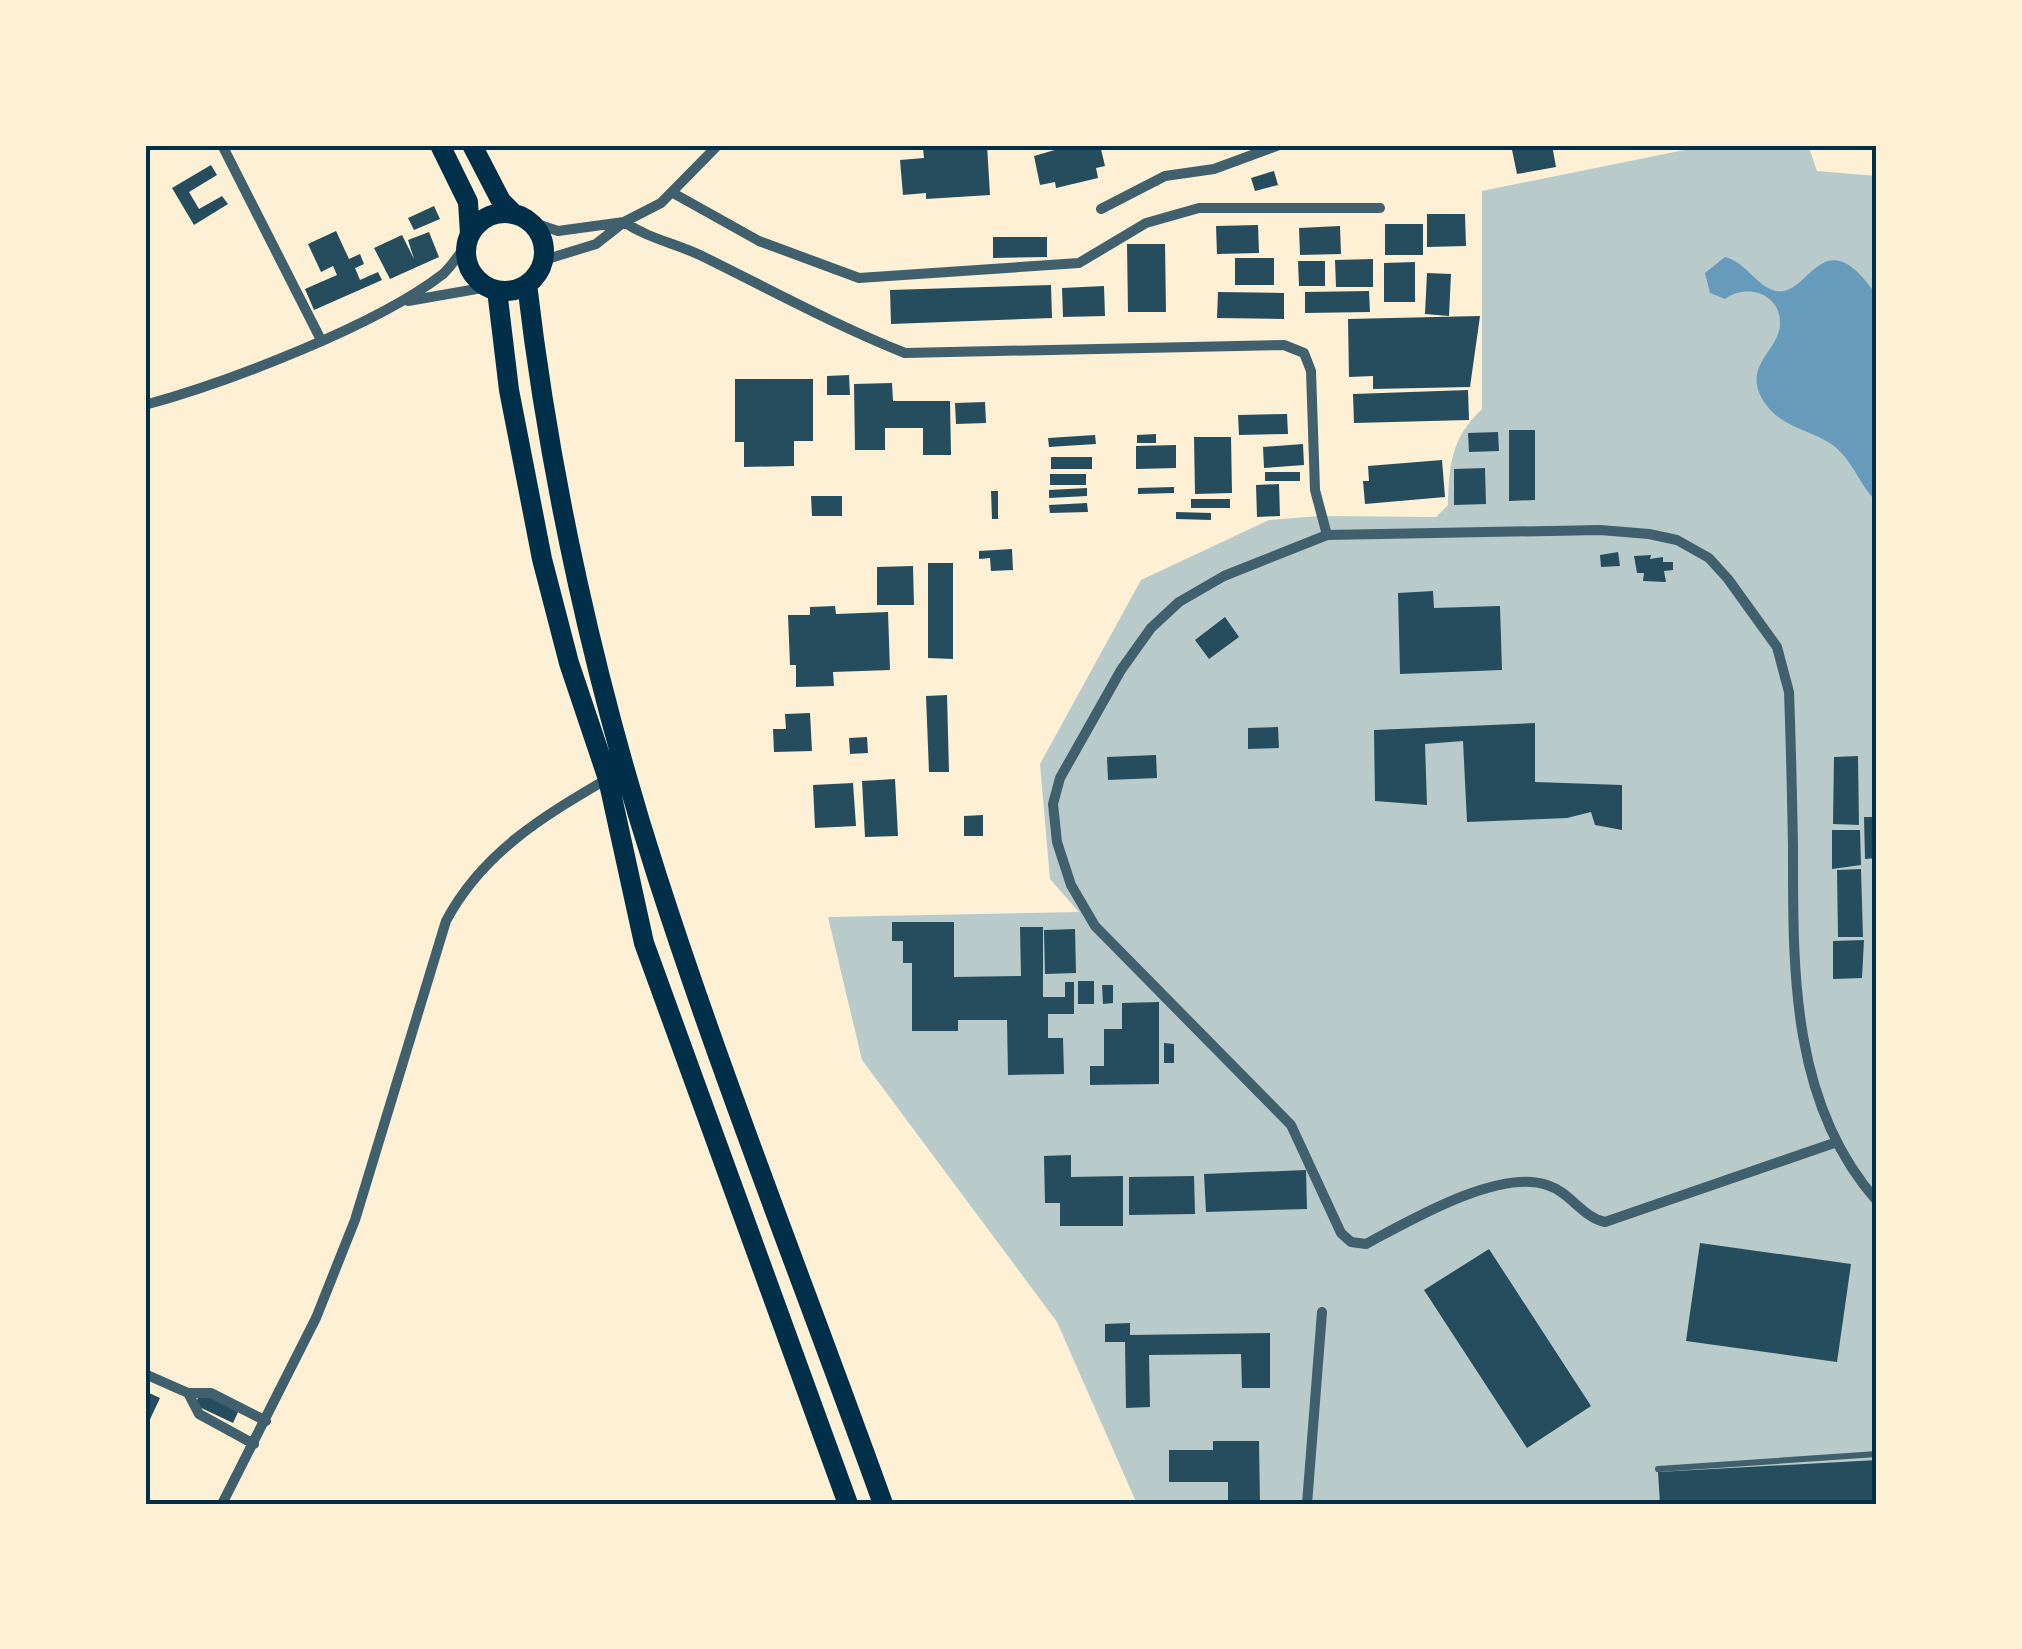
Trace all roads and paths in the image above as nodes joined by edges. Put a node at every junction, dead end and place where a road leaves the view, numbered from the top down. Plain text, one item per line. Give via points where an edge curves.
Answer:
1 (222, 145) edge
2 (440, 145) edge
3 (472, 145) edge
4 (718, 145) edge
5 (1279, 145) edge
6 (673, 193) junction
7 (1380, 208) dead end
8 (1101, 209) dead end
9 (522, 218) junction
10 (624, 222) junction
11 (469, 239) junction
12 (544, 260) junction
13 (527, 284) junction
14 (492, 288) junction
15 (397, 303) junction
16 (320, 338) junction
17 (145, 406) edge
18 (1326, 535) junction
19 (608, 779) junction
20 (1837, 1142) junction
21 (1877, 1201) edge
22 (1322, 1312) dead end
23 (145, 1374) edge
24 (188, 1392) junction
25 (266, 1421) junction
26 (254, 1444) junction
27 (1877, 1454) edge
28 (1658, 1468) dead end
29 (222, 1504) edge
30 (848, 1504) edge
31 (882, 1504) edge
32 (1307, 1504) edge

1 - 16 street
2 - 11 highway via 468,202
3 - 9 highway via 501,202
4 - 6 street
5 - 8 street via 1214,169 1165,176
6 - 7 street via 758,240 859,278 1079,263 1146,223 1199,208
6 - 10 street
9 - 10 street via 558,230
9 - 11 highway via 484,219
9 - 12 highway via 542,239
10 - 12 street via 596,244
10 - 18 street via 905,352 1284,345 1304,352 1311,371 1317,503
11 - 14 highway via 468,264
11 - 15 street via 445,272
12 - 13 highway
13 - 14 highway via 519,290
13 - 31 highway via 538,384 580,594 656,875
14 - 15 street
14 - 19 highway via 542,559
15 - 16 street
16 - 17 street
18 - 20 street via 1649,534 1709,558 1728,579 1777,647 1790,692 1794,984 1816,1091
18 - 20 street via 1224,576 1150,628 1060,778 1054,804 1070,885 1095,926 1290,1125 1340,1233 1366,1244 1487,1188 1524,1181 1562,1190 1605,1222
19 - 25 street via 508,844 465,886 446,920 355,1220
19 - 30 highway via 644,943
20 - 21 street
22 - 32 street
23 - 24 street
24 - 25 street via 211,1393
24 - 26 street via 199,1414
25 - 26 street
26 - 29 street
27 - 28 lane

